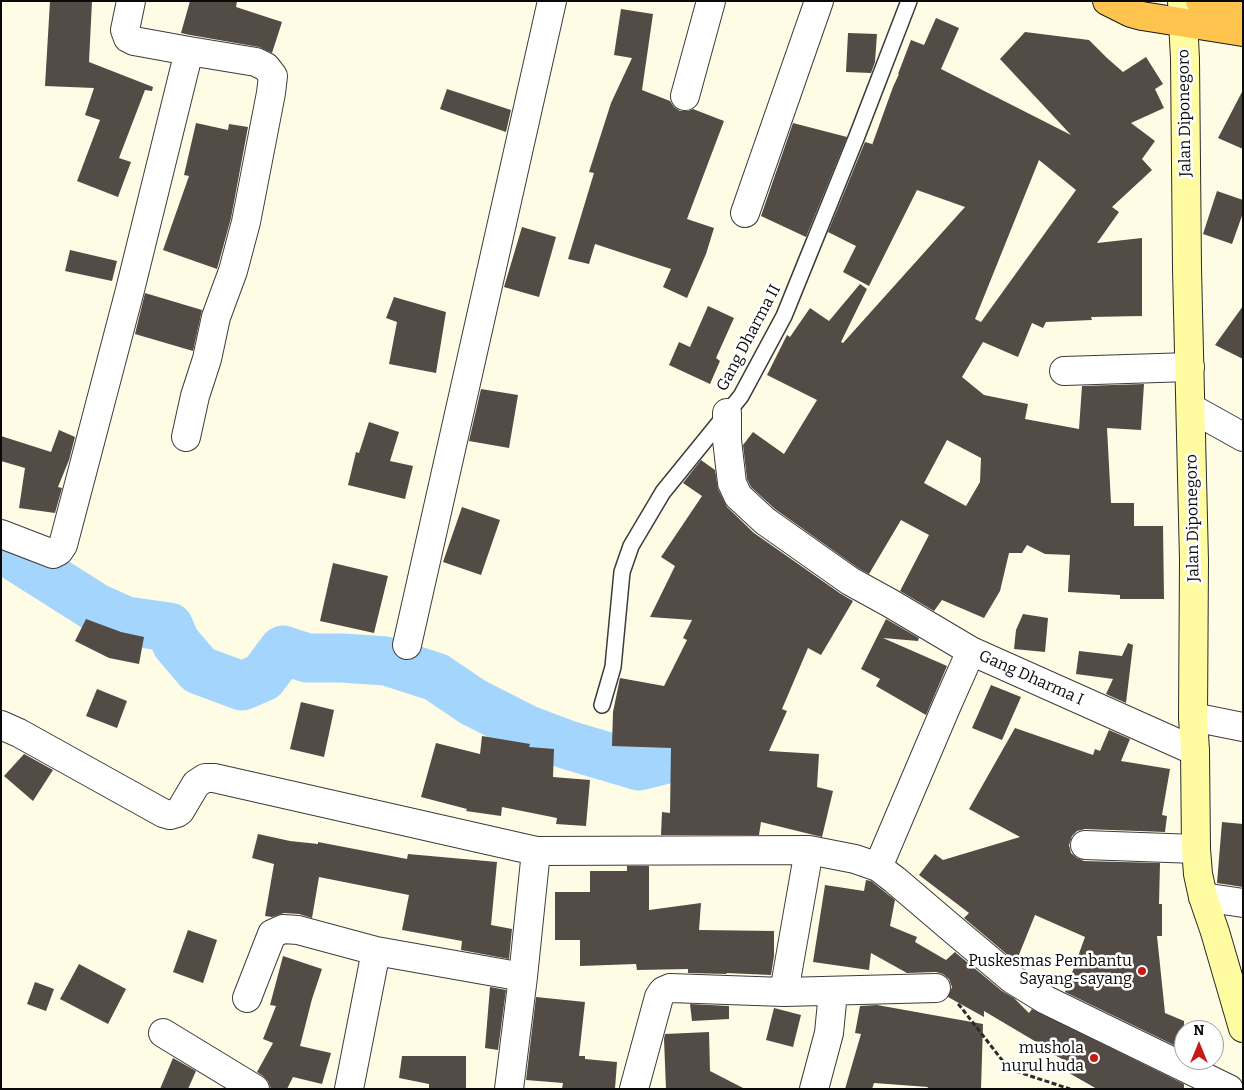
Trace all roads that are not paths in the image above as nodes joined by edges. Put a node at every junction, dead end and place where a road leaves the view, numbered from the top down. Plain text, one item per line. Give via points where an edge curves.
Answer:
1 (131, 1) edge
2 (552, 1) edge
3 (711, 1) edge
4 (819, 1) edge
5 (908, 1) edge
6 (1107, 1) edge
7 (1200, 1) edge
8 (1243, 8) edge
9 (1182, 12) edge
10 (1243, 32) edge
11 (189, 51) junction
12 (685, 96) dead end
13 (745, 213) dead end
14 (1190, 367) junction
15 (1064, 371) dead end
16 (1192, 408) junction
17 (727, 413) junction
18 (1243, 436) edge
19 (186, 437) dead end
20 (1, 534) edge
21 (407, 645) dead end
22 (971, 652) junction
23 (602, 705) dead end
24 (1193, 717) junction
25 (1, 725) edge
26 (1243, 727) edge
27 (1195, 751) junction
28 (1085, 845) dead end
29 (809, 850) junction
30 (1196, 850) junction
31 (536, 851) junction
32 (878, 867) junction
33 (1203, 896) junction
34 (1243, 903) edge
35 (376, 951) junction
36 (523, 977) junction
37 (936, 988) road end
38 (784, 992) junction
39 (833, 992) junction
40 (247, 998) dead end
41 (1243, 1028) edge
42 (163, 1033) dead end
43 (255, 1089) edge
44 (349, 1089) edge
45 (509, 1089) edge
46 (634, 1089) edge
47 (814, 1089) edge
48 (1229, 1089) edge

1 - 11 street via 125,30 128,38
2 - 21 street
3 - 12 street
4 - 13 street
5 - 17 lane, Gang Dharma II via 784,316 741,396
6 - 9 highway via 1131,13
7 - 8 highway
9 - 10 highway
9 - 14 main road, Jalan Diponegoro
11 - 19 street via 256,62 273,76 246,222 216,317
11 - 20 street via 63,545 53,554
14 - 15 street
14 - 16 main road, Jalan Diponegoro
16 - 18 street
16 - 24 main road, Jalan Diponegoro
17 - 22 street via 732,482 738,496 765,521 850,581
17 - 23 lane, Gang Dharma II via 663,492 631,546 622,572 613,667
22 - 27 street, Gang Dharma I
22 - 32 street, Gang Dharma I
24 - 26 street
24 - 27 main road, Jalan Diponegoro
25 - 31 street via 164,813 177,813 196,784 204,778 214,778
27 - 30 main road, Jalan Diponegoro
28 - 30 street
29 - 31 street
29 - 32 street
29 - 38 street
30 - 33 main road, Jalan Diponegoro
31 - 36 street
32 - 48 street via 1012,979 1046,1000
33 - 34 street
33 - 41 main road, Jalan Diponegoro
35 - 36 street
35 - 40 street via 298,930 278,931 272,934
35 - 44 street
36 - 45 street
37 - 39 street
38 - 39 street
38 - 46 street via 670,988 663,991
39 - 47 street via 829,1033
42 - 43 street

